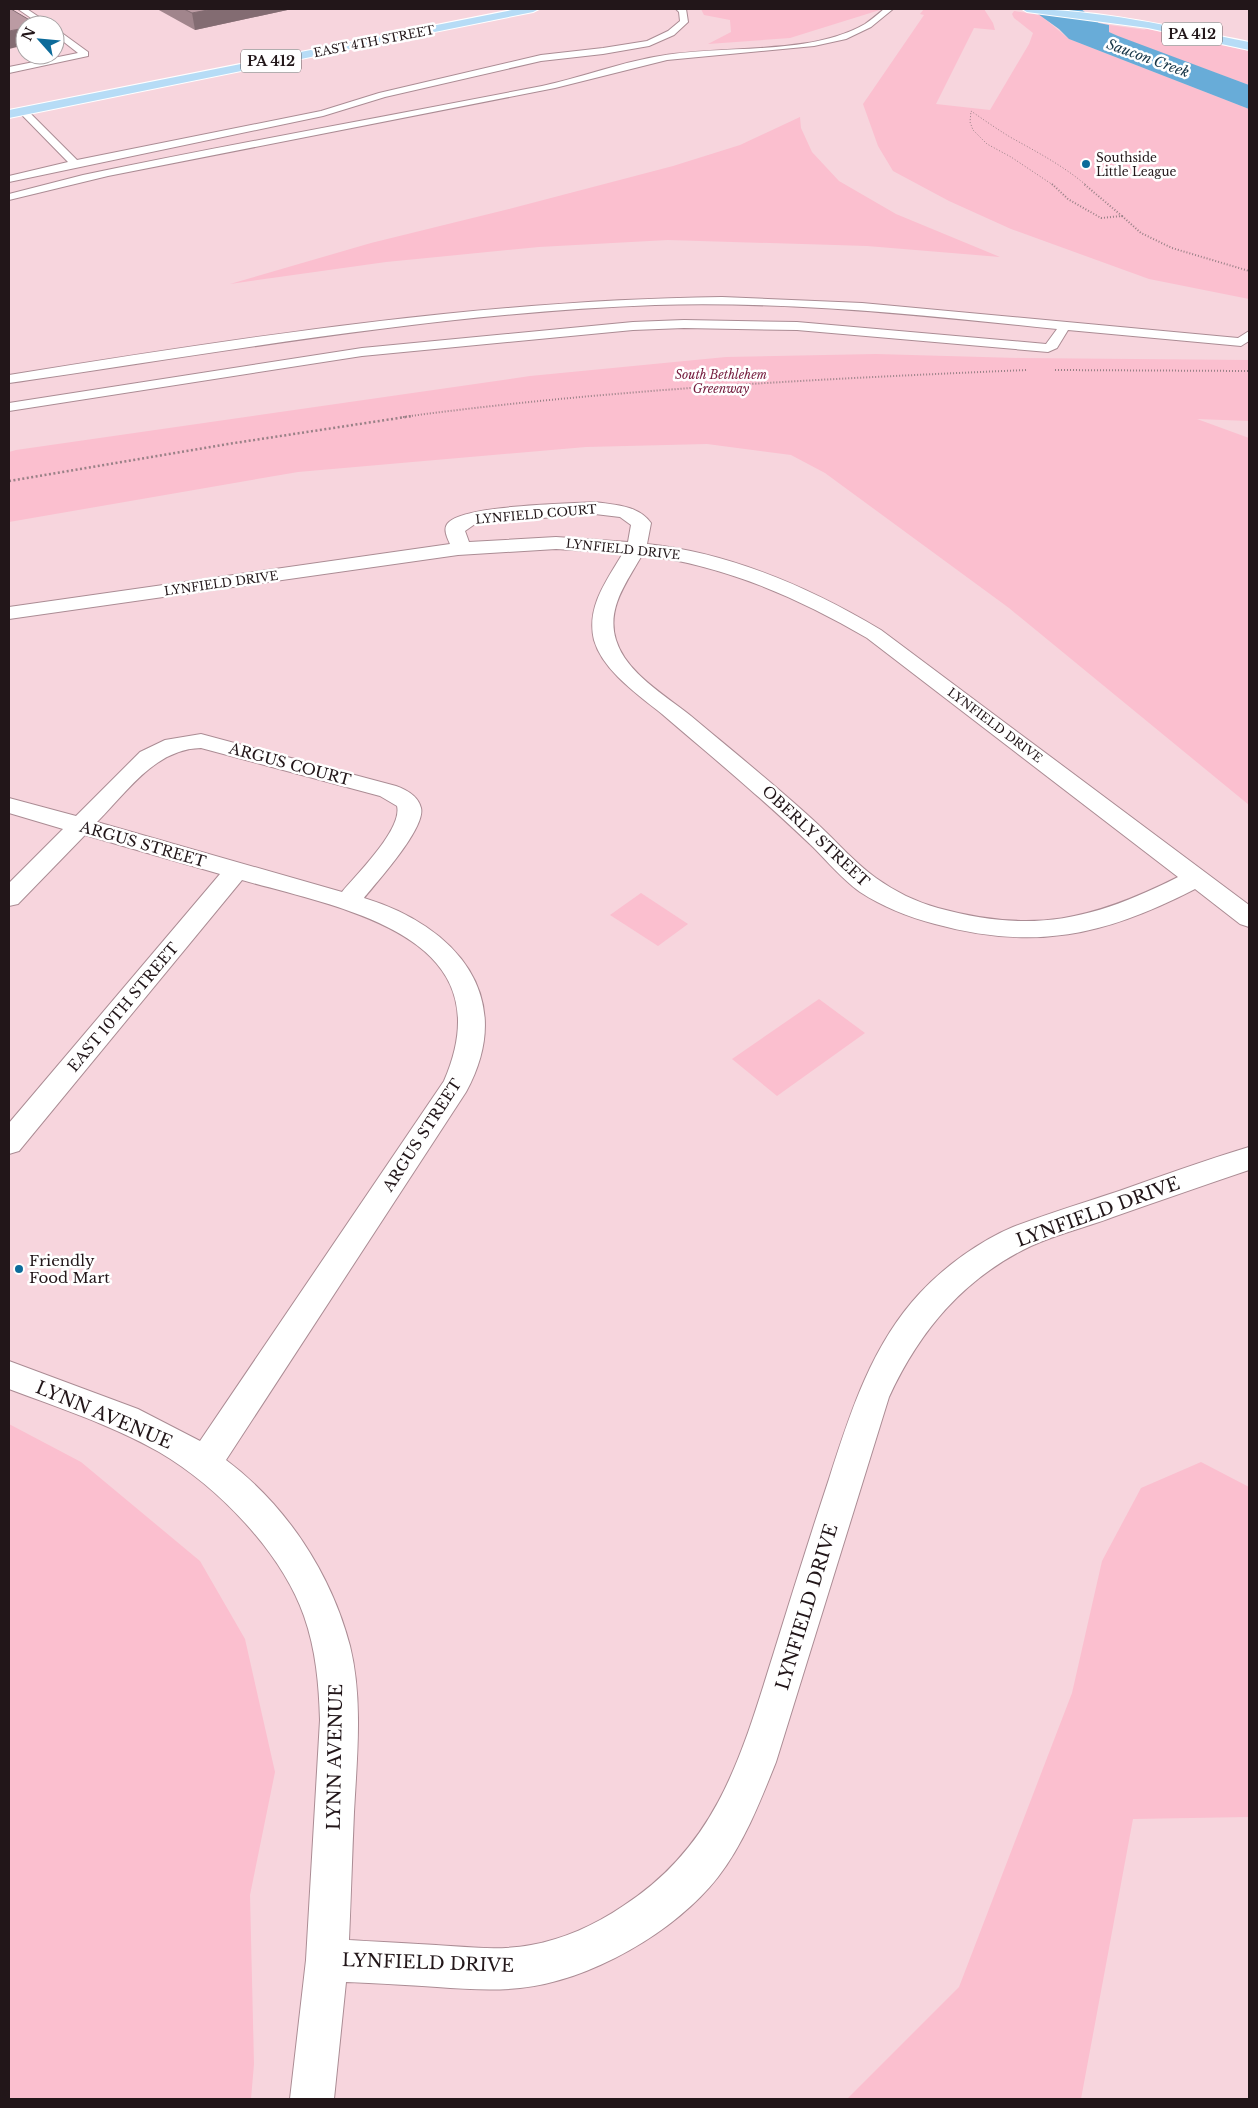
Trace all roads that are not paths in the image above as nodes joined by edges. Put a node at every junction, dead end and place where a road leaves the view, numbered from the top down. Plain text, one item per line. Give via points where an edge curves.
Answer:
1 (482, 9) edge
2 (533, 9) edge
3 (680, 9) edge
4 (1027, 9) edge
5 (1104, 9) edge
6 (888, 10) edge
7 (1249, 35) edge
8 (65, 39) edge
9 (1249, 46) edge
10 (65, 58) edge
11 (33, 65) edge
12 (9, 70) edge
13 (9, 103) edge
14 (23, 111) junction
15 (9, 114) edge
16 (75, 164) junction
17 (9, 179) edge
18 (9, 197) edge
19 (1064, 326) junction
20 (1249, 335) edge
21 (9, 379) edge
22 (9, 407) edge
23 (635, 548) junction
24 (461, 549) junction
25 (9, 613) edge
26 (9, 805) edge
27 (80, 826) junction
28 (237, 870) junction
29 (1197, 878) junction
30 (9, 898) edge
31 (347, 902) junction
32 (1249, 918) edge
33 (9, 1143) edge
34 (1249, 1158) edge
35 (9, 1375) edge
36 (204, 1464) junction
37 (327, 1960) junction
38 (312, 2099) edge

1 - 13 highway, EAST 4TH STREET / PA 412
2 - 14 highway, EAST 4TH STREET / PA 412
3 - 16 lane via 684,22 671,34 649,43 541,58 323,112
4 - 9 highway, PA 412 via 1134,23
5 - 7 highway, PA 412
6 - 18 lane via 866,27 815,44 667,57 575,82 349,124
8 - 10 lane via 85,54
11 - 12 lane
14 - 15 highway, EAST 4TH STREET / PA 412
14 - 16 lane
16 - 17 lane
19 - 20 lane via 1241,342
19 - 21 lane via 802,303 700,300 530,308 187,350
19 - 22 lane via 1054,345 1048,348 796,326 684,324 566,331 362,352
23 - 24 street, LYNFIELD DRIVE via 557,543
23 - 24 street, LYNFIELD COURT via 641,531 641,523 637,519 616,510 595,508 470,520 456,526
23 - 29 street, LYNFIELD DRIVE via 682,554 751,573 812,598 849,618
23 - 29 street, OBERLY STREET via 614,583 605,607 603,630 610,653 631,678 760,785 858,877 885,896 937,917 982,927 1043,931 1112,918
24 - 25 street, LYNFIELD DRIVE
26 - 27 street, ARGUS STREET
27 - 28 street, ARGUS STREET
27 - 30 street, ARGUS COURT
27 - 31 street, ARGUS COURT via 148,757 168,746 191,741 213,743 388,791 404,799 411,816 401,836
28 - 31 street, ARGUS STREET
28 - 33 street, EAST 10TH STREET
29 - 32 street, LYNFIELD DRIVE
31 - 36 street, ARGUS STREET via 387,915 414,930 460,975 467,988 472,1015 470,1048 465,1067 440,1111
34 - 37 street, LYNFIELD DRIVE via 1021,1237 970,1268 922,1310 904,1334 873,1397 776,1707 739,1803 702,1864 650,1913 611,1938 532,1966 466,1968
35 - 36 street, LYNN AVENUE via 135,1424
36 - 37 street, LYNN AVENUE via 241,1495 289,1551 307,1581 331,1642 337,1680 338,1722
37 - 38 street, LYNN AVENUE

